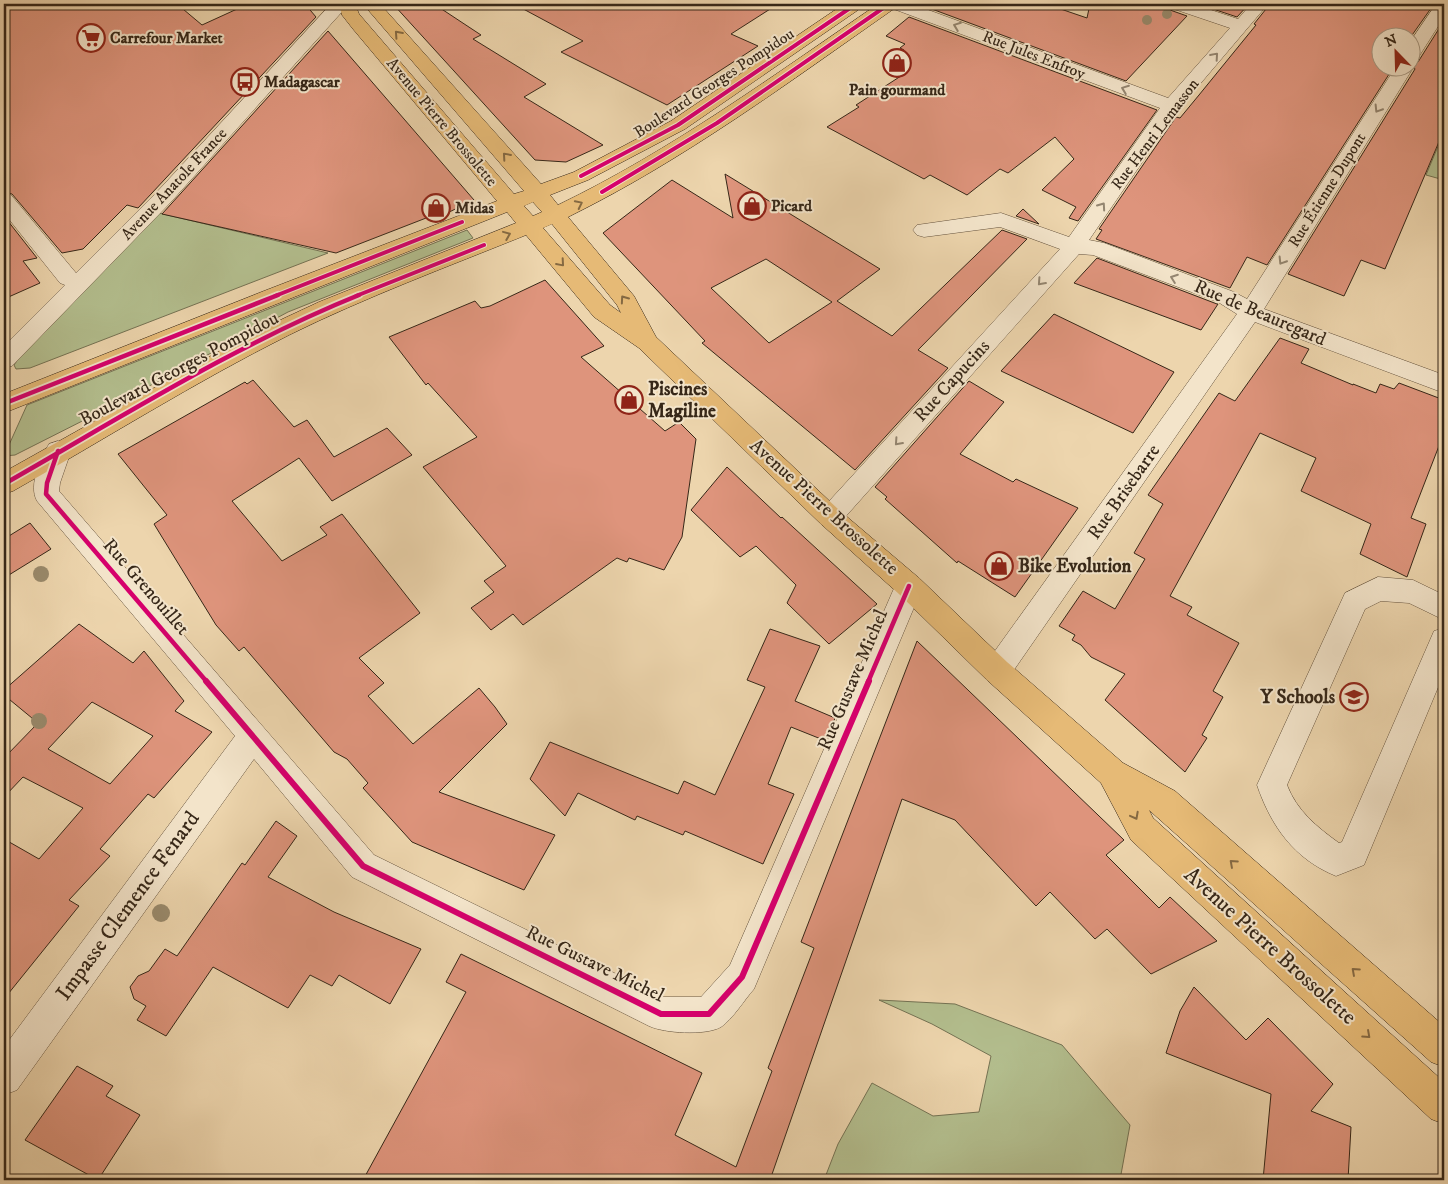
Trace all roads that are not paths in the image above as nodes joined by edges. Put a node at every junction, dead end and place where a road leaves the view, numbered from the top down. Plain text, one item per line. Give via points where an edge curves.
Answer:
1 (856, 4) edge
2 (889, 4) edge
3 (897, 4) edge
4 (1177, 4) edge
5 (1260, 4) edge
6 (1444, 4) edge
7 (338, 5) edge
8 (374, 6) edge
9 (1242, 26) junction
10 (1420, 42) edge
11 (1398, 78) edge
12 (1171, 106) junction
13 (537, 193) junction
14 (4, 200) edge
15 (510, 204) junction
16 (555, 216) junction
17 (529, 226) junction
18 (924, 230) dead end
19 (1074, 246) junction
20 (68, 278) junction
21 (1250, 312) junction
22 (647, 342) junction
23 (4, 343) edge
24 (4, 360) edge
25 (1444, 384) edge
26 (4, 404) edge
27 (58, 451) junction
28 (11, 475) edge
29 (830, 517) junction
30 (909, 586) junction
31 (1444, 608) edge
32 (1444, 640) edge
33 (997, 671) junction
34 (253, 734) junction
35 (1112, 773) junction
36 (1444, 1049) edge
37 (4, 1077) edge
38 (1444, 1106) edge

1 - 13 main road, Boulevard Georges Pompidou via 678,125 582,176
16 -> 2 main road, Boulevard Georges Pompidou via 602,192 717,123
12 -> 3 street, Rue Jules Enfroy
4 - 9 street
5 - 9 street, Rue Henri Lemasson
6 - 10 street
7 - 8 street, Avenue Pierre Brossolette
7 - 15 main road, Avenue Pierre Brossolette via 351,15
7 - 20 street, Avenue Anatole France
7 - 24 street, Avenue Anatole France via 163,198
13 -> 8 main road, Avenue Pierre Brossolette
12 -> 9 street, Rue Henri Lemasson
11 -> 21 street, Rue Étienne Dupont
19 -> 12 street, Rue Henri Lemasson
13 - 15 main road, Boulevard Georges Pompidou
13 - 16 main road, Avenue Pierre Brossolette
14 - 20 street
15 - 17 main road, Avenue Pierre Brossolette
15 - 26 main road, Boulevard Georges Pompidou
16 - 17 main road, Boulevard Georges Pompidou
22 -> 16 main road, Avenue Pierre Brossolette via 626,301
17 -> 22 main road, Avenue Pierre Brossolette via 602,311
27 -> 17 main road, Boulevard Georges Pompidou via 282,329
18 - 19 street, Rue de Beauregard via 1001,220
21 -> 19 street, Rue de Beauregard via 1226,297 1096,248
19 -> 29 street, Rue Capucins
20 - 23 street, Avenue Anatole France
21 - 25 street, Rue de Beauregard
21 - 33 street, Rue Brisebarre
22 - 29 main road, Avenue Pierre Brossolette
27 - 28 main road, Boulevard Georges Pompidou
27 - 34 street, Rue Grenouillet via 46,483 46,494
29 - 30 main road, Avenue Pierre Brossolette
30 - 33 main road, Avenue Pierre Brossolette
30 - 34 street, Rue Gustave Michel via 742,977 709,1014 661,1014 363,866
31 - 32 street via 1413,592 1378,589 1355,601 1272,785 1278,806 1299,834 1336,860 1353,854
33 - 35 main road, Avenue Pierre Brossolette
34 - 37 street, Impasse Clemence Fenard
36 -> 35 main road, Avenue Pierre Brossolette via 1164,802
35 -> 38 main road, Avenue Pierre Brossolette via 1142,829

